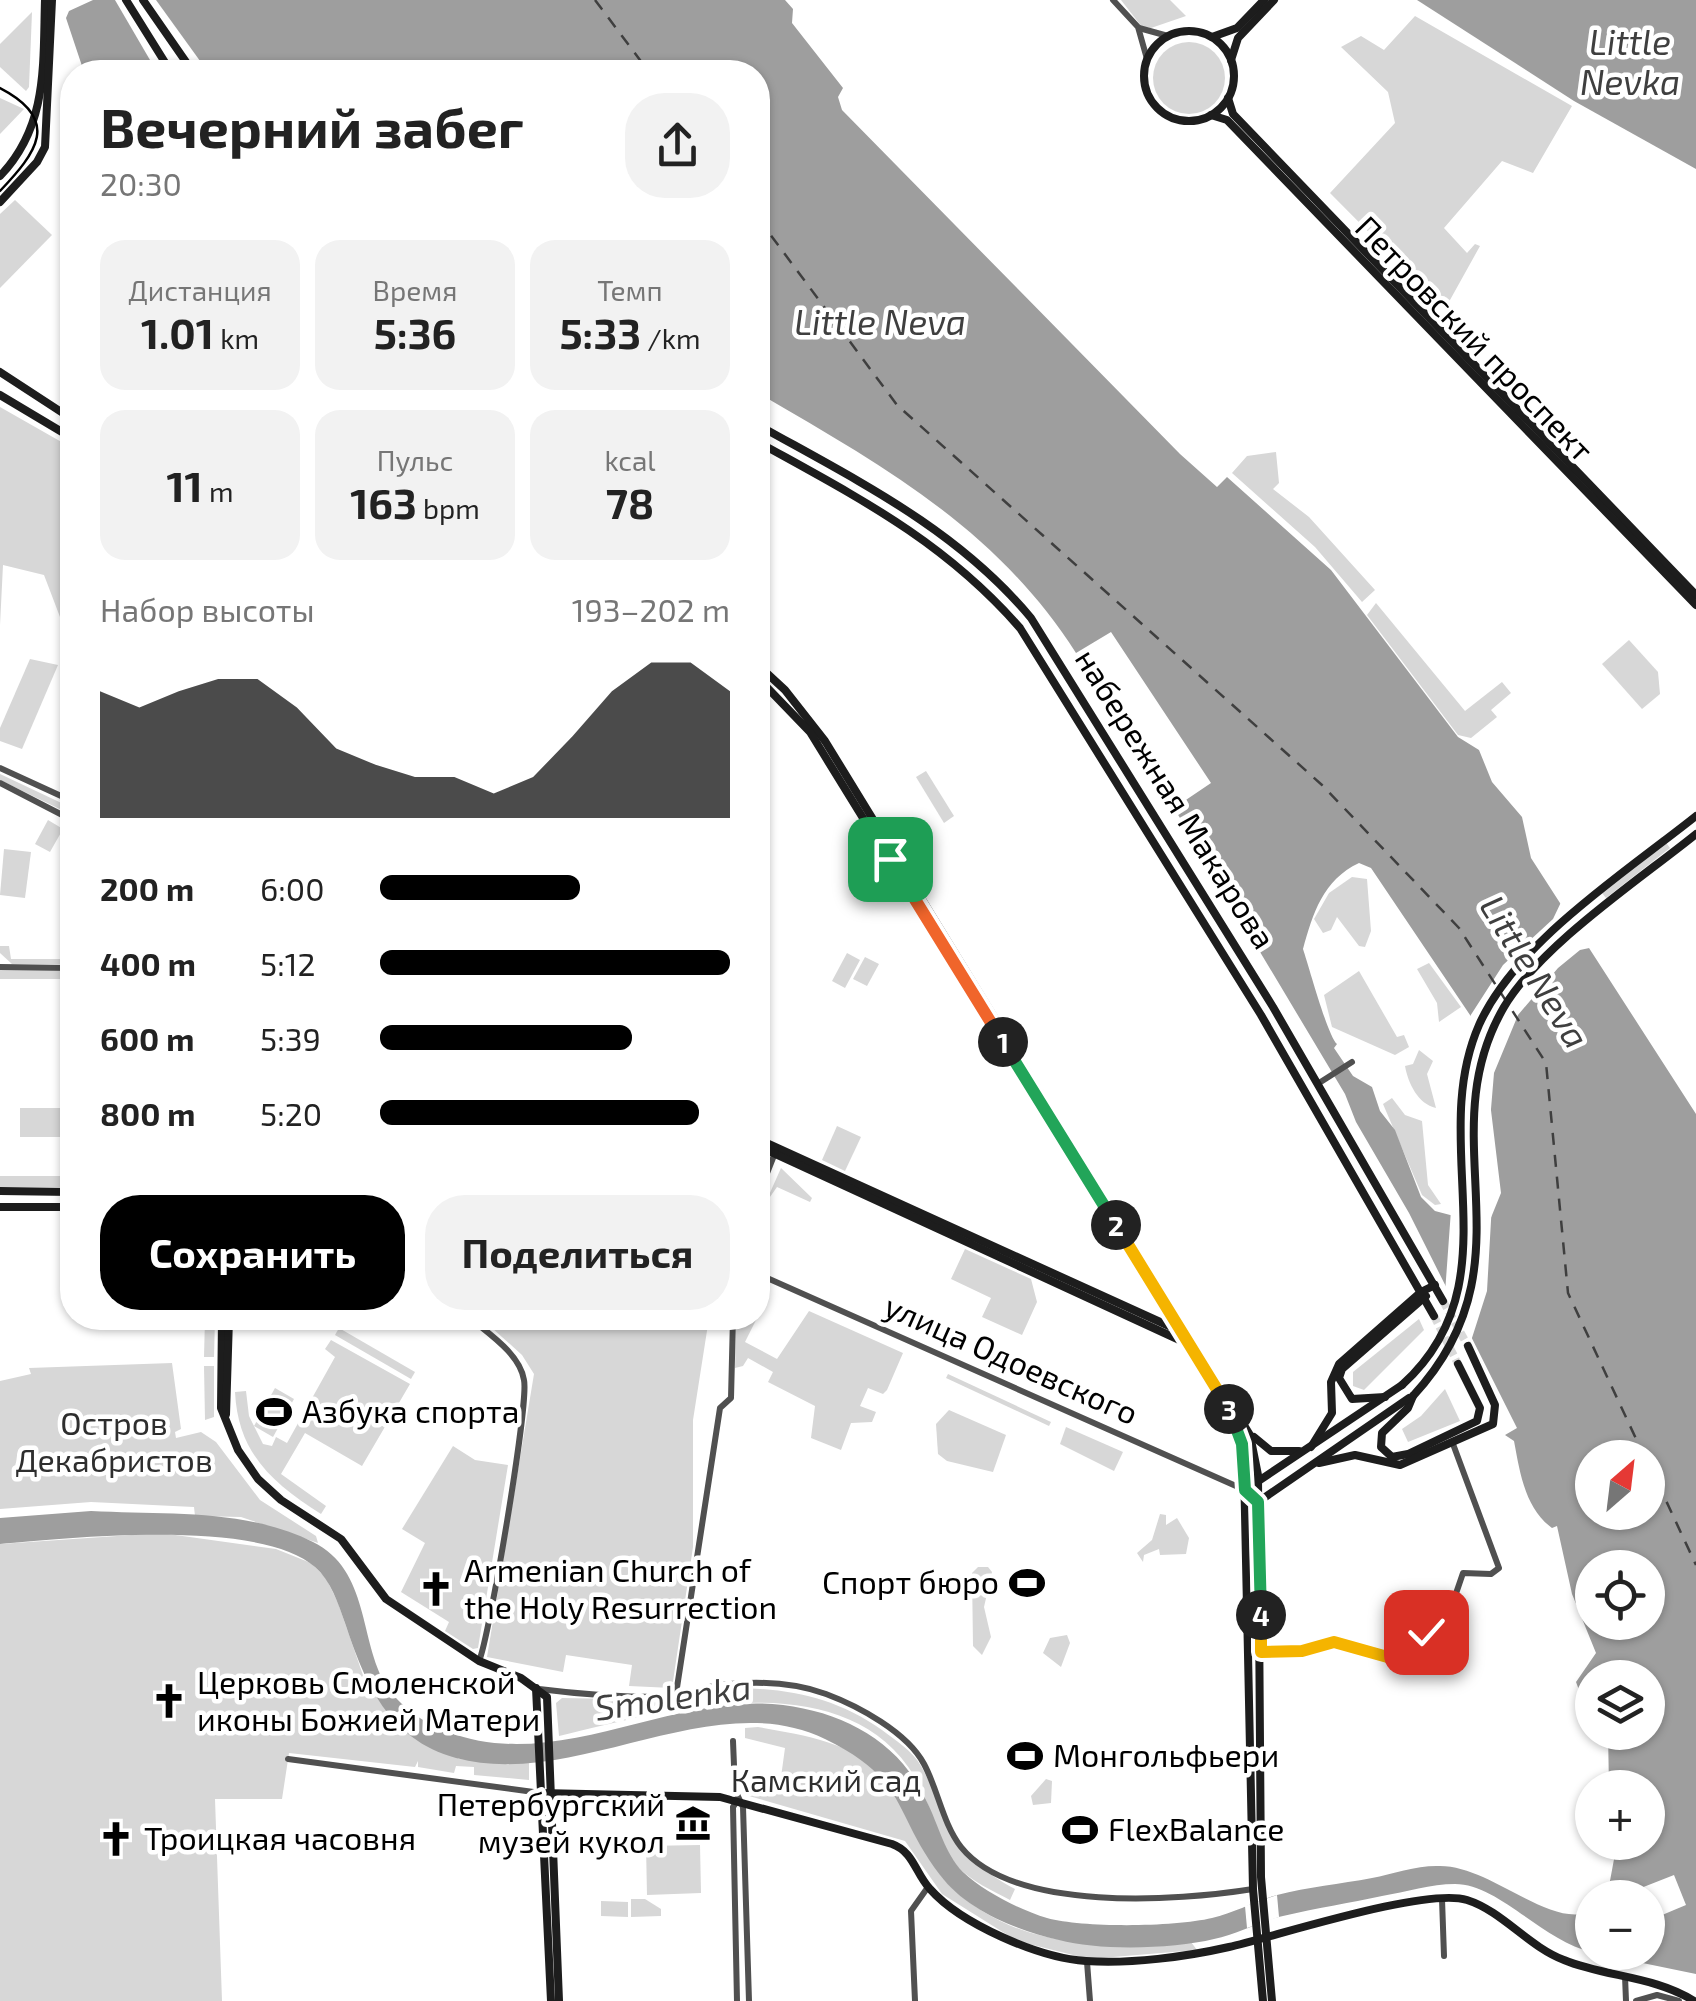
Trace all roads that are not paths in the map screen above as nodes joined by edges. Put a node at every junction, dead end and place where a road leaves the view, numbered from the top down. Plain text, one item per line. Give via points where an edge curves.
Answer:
1 (48, 0) edge
2 (126, 0) edge
3 (143, 0) edge
4 (1113, 0) edge
5 (1264, 0) edge
6 (1274, 0) edge
7 (1138, 27) junction
8 (1168, 36) junction
9 (1212, 37) junction
10 (163, 60) edge
11 (185, 60) edge
12 (1147, 60) junction
13 (1231, 60) junction
14 (1228, 98) junction
15 (1211, 115) junction
16 (30, 135) junction
17 (47, 140) junction
18 (0, 176) edge
19 (0, 202) edge
20 (0, 372) edge
21 (0, 395) edge
22 (60, 411) edge
23 (60, 431) edge
24 (770, 432) edge
25 (770, 449) edge
26 (1696, 595) edge
27 (1696, 605) edge
28 (770, 676) edge
29 (770, 690) edge
30 (0, 768) edge
31 (0, 783) edge
32 (60, 796) edge
33 (60, 814) edge
34 (1696, 816) edge
35 (1696, 834) edge
36 (0, 968) edge
37 (60, 968) edge
38 (1349, 1064) dead end
39 (1318, 1082) junction
40 (770, 1148) edge
41 (776, 1151) junction
42 (770, 1166) edge
43 (0, 1191) edge
44 (60, 1192) edge
45 (0, 1207) edge
46 (60, 1207) edge
47 (770, 1279) edge
48 (1435, 1285) junction
49 (1422, 1295) junction
50 (1443, 1301) tunnel mouth
51 (1411, 1309) junction
52 (1169, 1311) junction
53 (1160, 1322) junction
54 (222, 1330) edge
55 (229, 1330) edge
56 (484, 1330) edge
57 (733, 1330) edge
58 (1182, 1332) junction
59 (1192, 1344) junction
60 (1468, 1346) tunnel mouth
61 (1458, 1364) tunnel mouth
62 (1413, 1396) junction
63 (1386, 1397) junction
64 (225, 1418) junction
65 (1248, 1429) junction
66 (1452, 1444) junction
67 (1309, 1448) junction
68 (1319, 1463) junction
69 (1258, 1481) junction
70 (1245, 1490) junction
71 (1258, 1502) junction
72 (1249, 1652) junction
73 (1261, 1652) junction
74 (479, 1661) junction
75 (536, 1688) junction
76 (676, 1694) junction
77 (733, 1741) dead end
78 (288, 1759) dead end
79 (546, 1794) junction
80 (738, 1801) junction
81 (928, 1887) junction
82 (1253, 1889) junction
83 (1442, 1900) junction
84 (1259, 1901) junction
85 (1264, 1937) junction
86 (736, 1944) junction
87 (747, 1944) junction
88 (1444, 1956) dead end
89 (1087, 1962) junction
90 (1626, 1976) junction
91 (1666, 1989) junction
92 (551, 2001) edge
93 (560, 2001) edge
94 (738, 2001) edge
95 (749, 2001) edge
96 (915, 2001) edge
97 (1090, 2001) edge
98 (1263, 2001) edge
99 (1272, 2001) edge
100 (1626, 2001) edge
101 (1636, 2001) edge
102 (1680, 2001) edge
103 (1694, 2001) edge

1 - 16 main road
1 - 17 main road
2 - 10 main road
3 - 11 main road
4 - 7 street
5 - 9 main road via 1236,28
6 - 13 main road via 1238,38
7 - 8 street
7 - 12 street
8 - 9 main road via 1190,31
8 - 12 main road
9 - 13 main road
12 - 15 main road via 1146,86 1160,110 1184,120
13 - 14 main road
14 - 15 main road
14 - 26 main road, Петровский проспект via 1233,114
15 - 27 main road, Петровский проспект via 1234,127
16 - 17 street
16 - 18 main road
17 - 19 main road via 38,162
20 - 22 main road
21 - 23 main road
24 - 39 main road, набережная Макарова via 941,531 1011,594 1053,648
25 - 49 main road, набережная Макарова via 932,543 987,592 1040,656 1261,1015
28 - 59 main road via 826,741
29 - 52 main road via 810,732
30 - 32 street
31 - 33 street
34 - 63 main road, bridge via 1536,949 1492,999 1461,1099 1460,1287 1442,1336
35 - 62 main road, bridge via 1544,959 1491,1034 1475,1099 1473,1288 1459,1333
36 - 37 street
38 - 39 street
39 - 48 main road, набережная Макарова
40 - 41 main road
41 - 42 street
41 - 53 main road
41 - 59 main road
43 - 44 main road
45 - 46 main road
47 - 70 street, улица Одоевского
48 - 49 main road
48 - 50 main road, набережная Макарова
49 - 51 main road
49 - 51 main road, набережная Макарова via 1434,1316
49 - 67 main road via 1339,1364 1331,1382 1332,1414
51 - 63 main road via 1339,1378 1352,1398
52 - 53 main road
52 - 58 main road
53 - 58 main road
54 - 64 main road via 219,1396
55 - 64 main road
56 - 74 street via 513,1356 524,1378
57 - 76 street via 731,1398 720,1408
58 - 59 main road
59 - 65 main road
59 - 70 main road via 1236,1424
60 - 66 main road via 1497,1412 1493,1424
61 - 62 main road via 1480,1416 1452,1435 1392,1457 1380,1447 1382,1433
62 - 68 main road
63 - 67 main road
64 - 74 main road via 238,1450 269,1490 341,1539 386,1599
65 - 67 main road via 1271,1451
65 - 69 main road
66 - 68 main road via 1400,1465 1355,1454
66 - 73 street via 1499,1568 1463,1573 1450,1612 1428,1624 1416,1665 1334,1642
67 - 69 main road
68 - 71 main road
69 - 70 main road
69 - 71 main road
70 - 71 main road, улица Одоевского
70 - 72 main road
71 - 73 main road
72 - 73 street
72 - 82 main road
73 - 84 main road
74 - 75 main road
75 - 76 street
75 - 79 main road
75 - 79 main road via 549,1703
76 - 82 street via 777,1684 854,1707 918,1755 960,1846 1027,1888 1194,1896
77 - 80 street
78 - 79 street
79 - 80 main road
79 - 92 main road
79 - 93 main road
80 - 81 main road via 904,1849
80 - 86 street
80 - 87 street
81 - 89 main road via 1016,1944
81 - 96 street via 911,1912
82 - 84 main road
83 - 85 main road
83 - 88 street
83 - 90 main road via 1473,1902 1562,1960
84 - 85 main road
85 - 89 main road via 1196,1953
85 - 98 main road
85 - 99 main road
86 - 87 street
86 - 94 street
87 - 95 street
89 - 97 street
90 - 91 main road
90 - 100 street
91 - 102 main road
91 - 103 main road
101 - 102 street via 1657,1995

